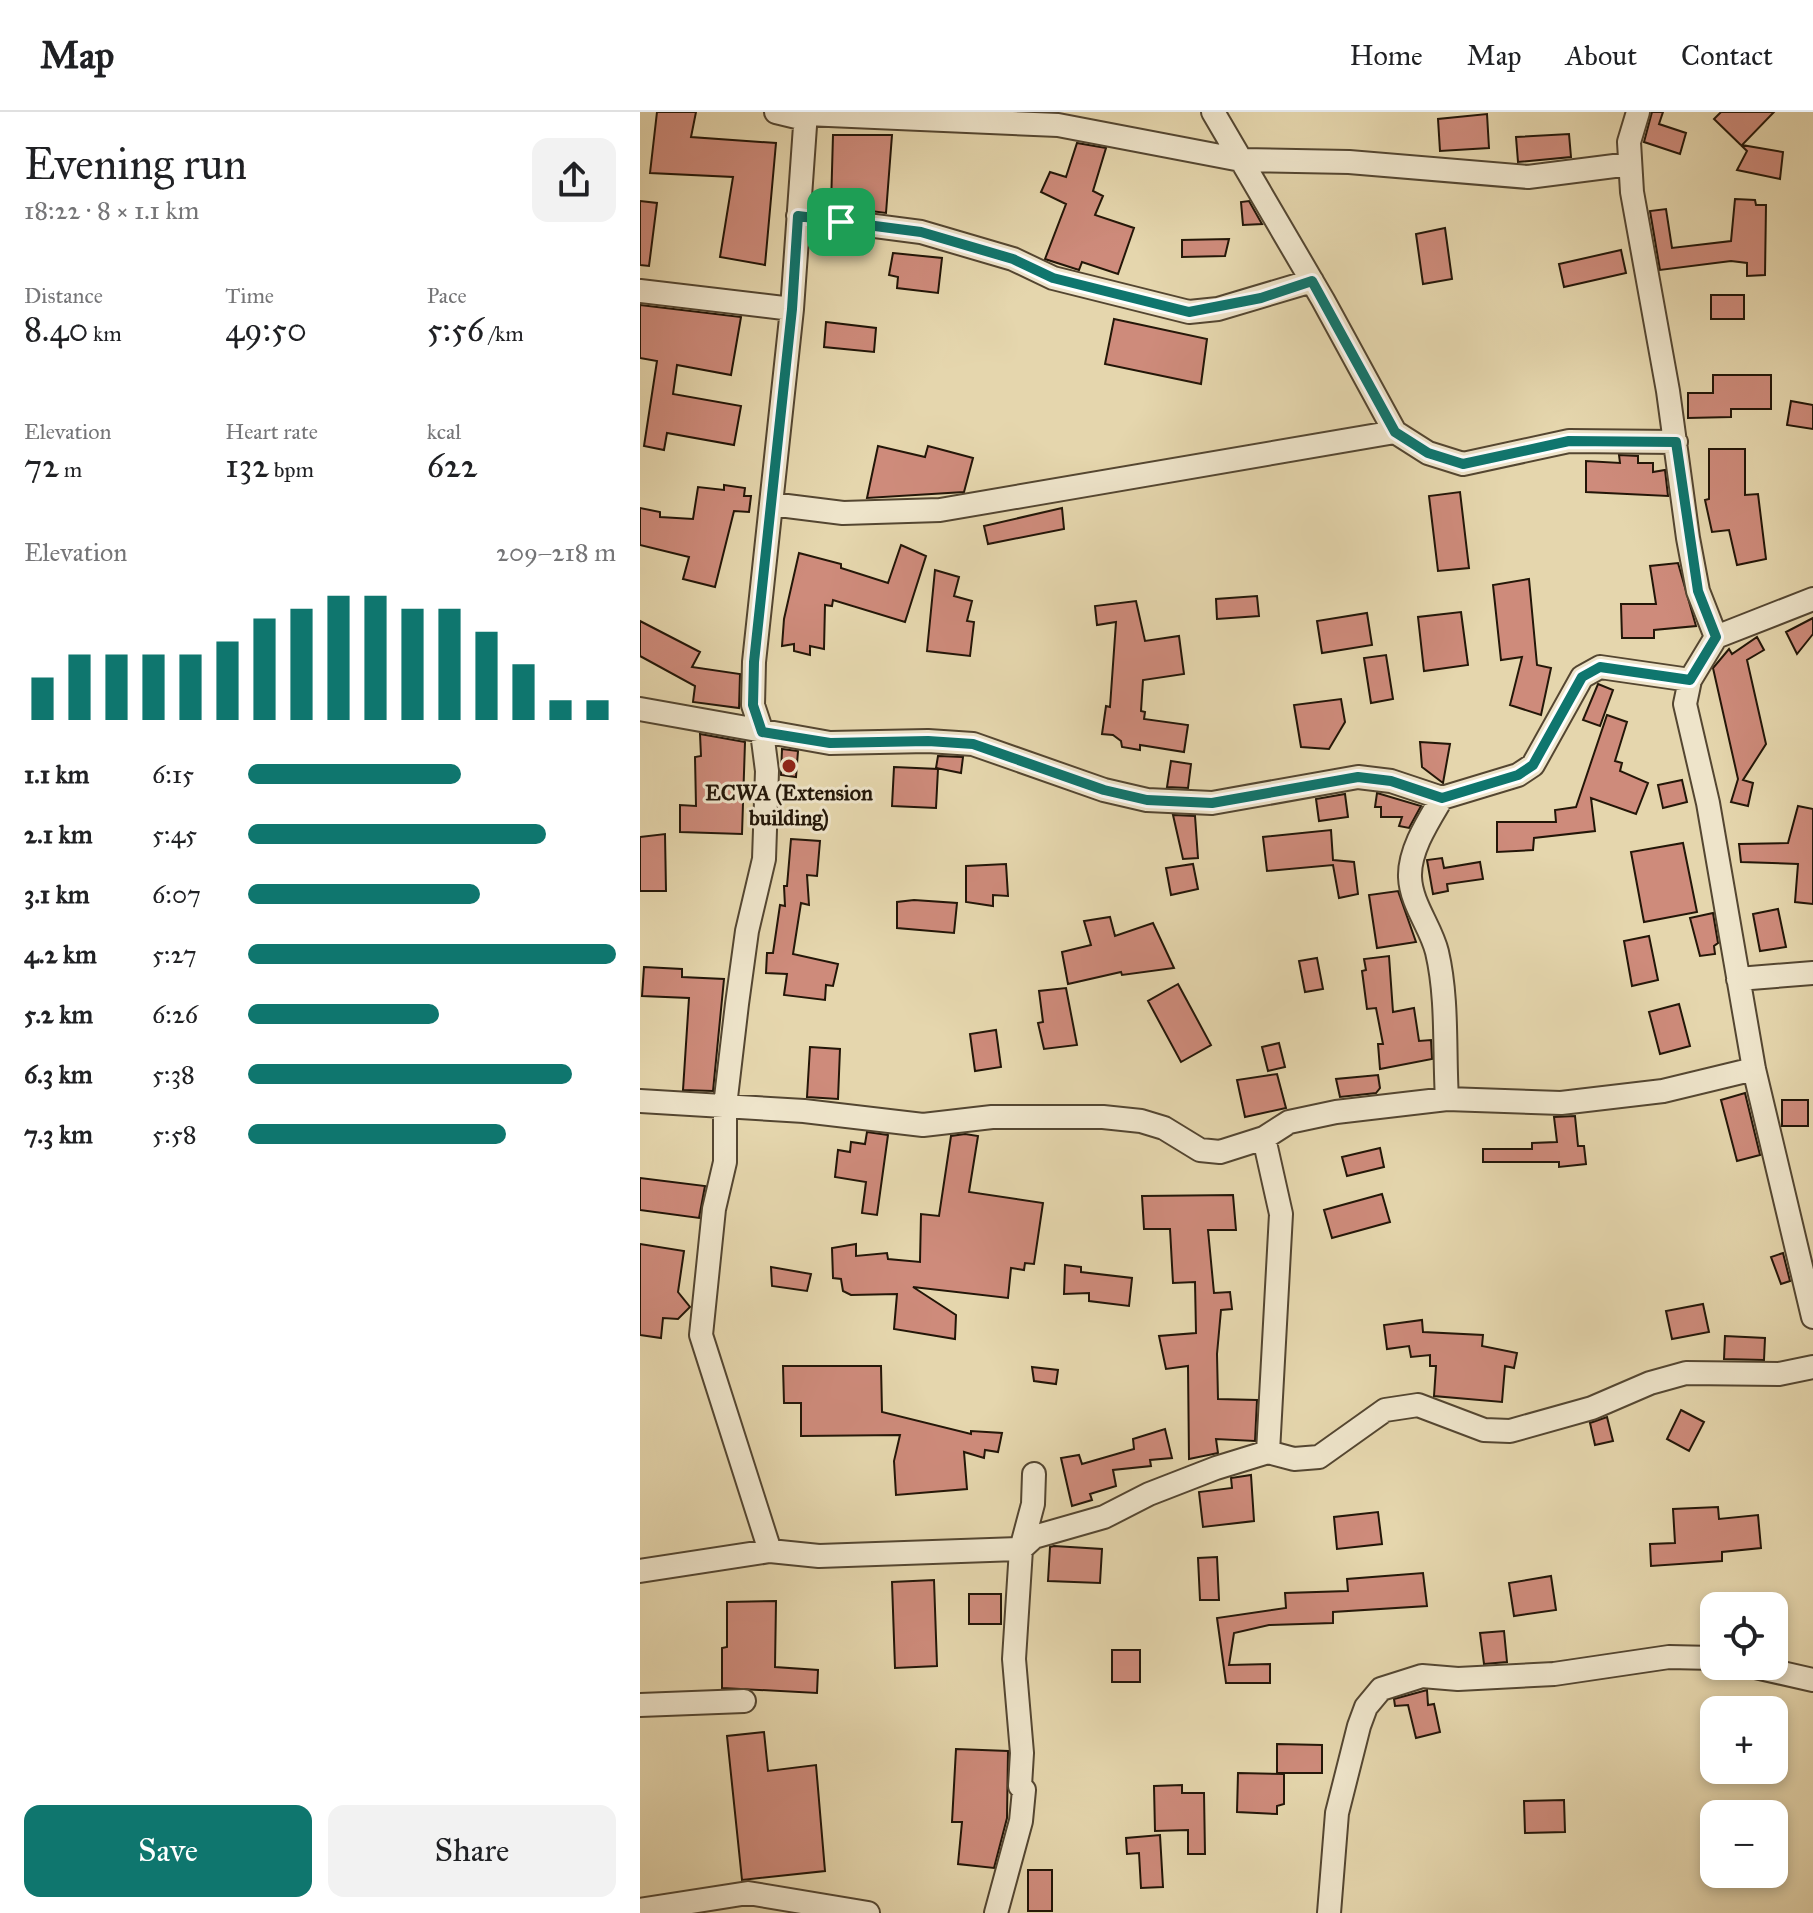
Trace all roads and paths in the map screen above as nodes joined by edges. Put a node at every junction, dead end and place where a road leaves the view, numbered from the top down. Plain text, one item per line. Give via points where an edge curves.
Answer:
1 (776, 112) edge
2 (1213, 112) edge
3 (1638, 112) edge
4 (806, 115) edge
5 (1241, 160) junction
6 (1630, 164) junction
7 (798, 216) junction
8 (1312, 281) junction
9 (640, 291) edge
10 (792, 309) junction
11 (1395, 432) junction
12 (1676, 442) junction
13 (771, 504) junction
14 (1813, 599) edge
15 (1716, 637) junction
16 (1690, 680) junction
17 (640, 709) edge
18 (762, 732) junction
19 (1442, 798) junction
20 (1813, 973) edge
21 (1738, 979) junction
22 (1754, 1069) junction
23 (1447, 1099) junction
24 (640, 1101) edge
25 (725, 1106) junction
26 (1264, 1138) junction
27 (1813, 1317) edge
28 (1813, 1367) edge
29 (1268, 1452) junction
30 (1034, 1474) dead end
31 (1021, 1549) junction
32 (770, 1551) junction
33 (640, 1571) edge
34 (1700, 1658) edge
35 (1788, 1674) edge
36 (1813, 1680) edge
37 (744, 1701) dead end
38 (640, 1705) edge
39 (640, 1910) edge
40 (868, 1913) edge
41 (996, 1913) edge
42 (1329, 1913) edge

1 - 4 street
2 - 5 street
3 - 6 street via 1629,142
4 - 5 street via 1058,125
4 - 7 street
5 - 6 street via 1364,163 1528,177
5 - 8 street
6 - 12 street
7 - 8 street via 921,232 1013,259 1053,278 1189,312 1261,298
7 - 10 street
8 - 11 street
9 - 10 street
10 - 13 street
11 - 12 street via 1428,453 1463,464 1569,441
11 - 13 street via 940,510 843,513
12 - 15 street via 1698,591
13 - 18 street via 754,662 753,705
14 - 15 street
15 - 16 street
16 - 19 street via 1600,667 1582,677 1533,765 1518,775
16 - 21 street via 1688,726 1708,803
17 - 18 street
18 - 19 street via 830,743 973,744 1147,800 1212,803 1358,777 1391,781
18 - 25 street via 767,771 764,859 747,931
19 - 23 street via 1424,828 1410,876 1436,949
20 - 21 street
21 - 22 street
22 - 23 street via 1663,1091 1561,1103
22 - 27 street
23 - 26 street via 1289,1122
24 - 25 street
25 - 26 street via 923,1125 992,1117 1103,1117 1141,1121 1200,1150 1220,1152
25 - 32 street via 725,1162 714,1209 701,1335
26 - 29 street via 1281,1214
28 - 29 street via 1779,1374 1686,1373 1510,1431 1484,1430 1418,1405 1385,1410 1319,1457 1294,1459
29 - 31 street via 1149,1494 1104,1517 1034,1537
30 - 31 street via 1033,1504
31 - 32 street via 819,1556
31 - 41 street via 1014,1659 1024,1790
32 - 33 street
34 - 42 street via 1669,1657 1554,1674 1422,1676 1381,1689 1359,1726 1337,1813
35 - 36 street
37 - 38 street
39 - 40 street via 748,1893

